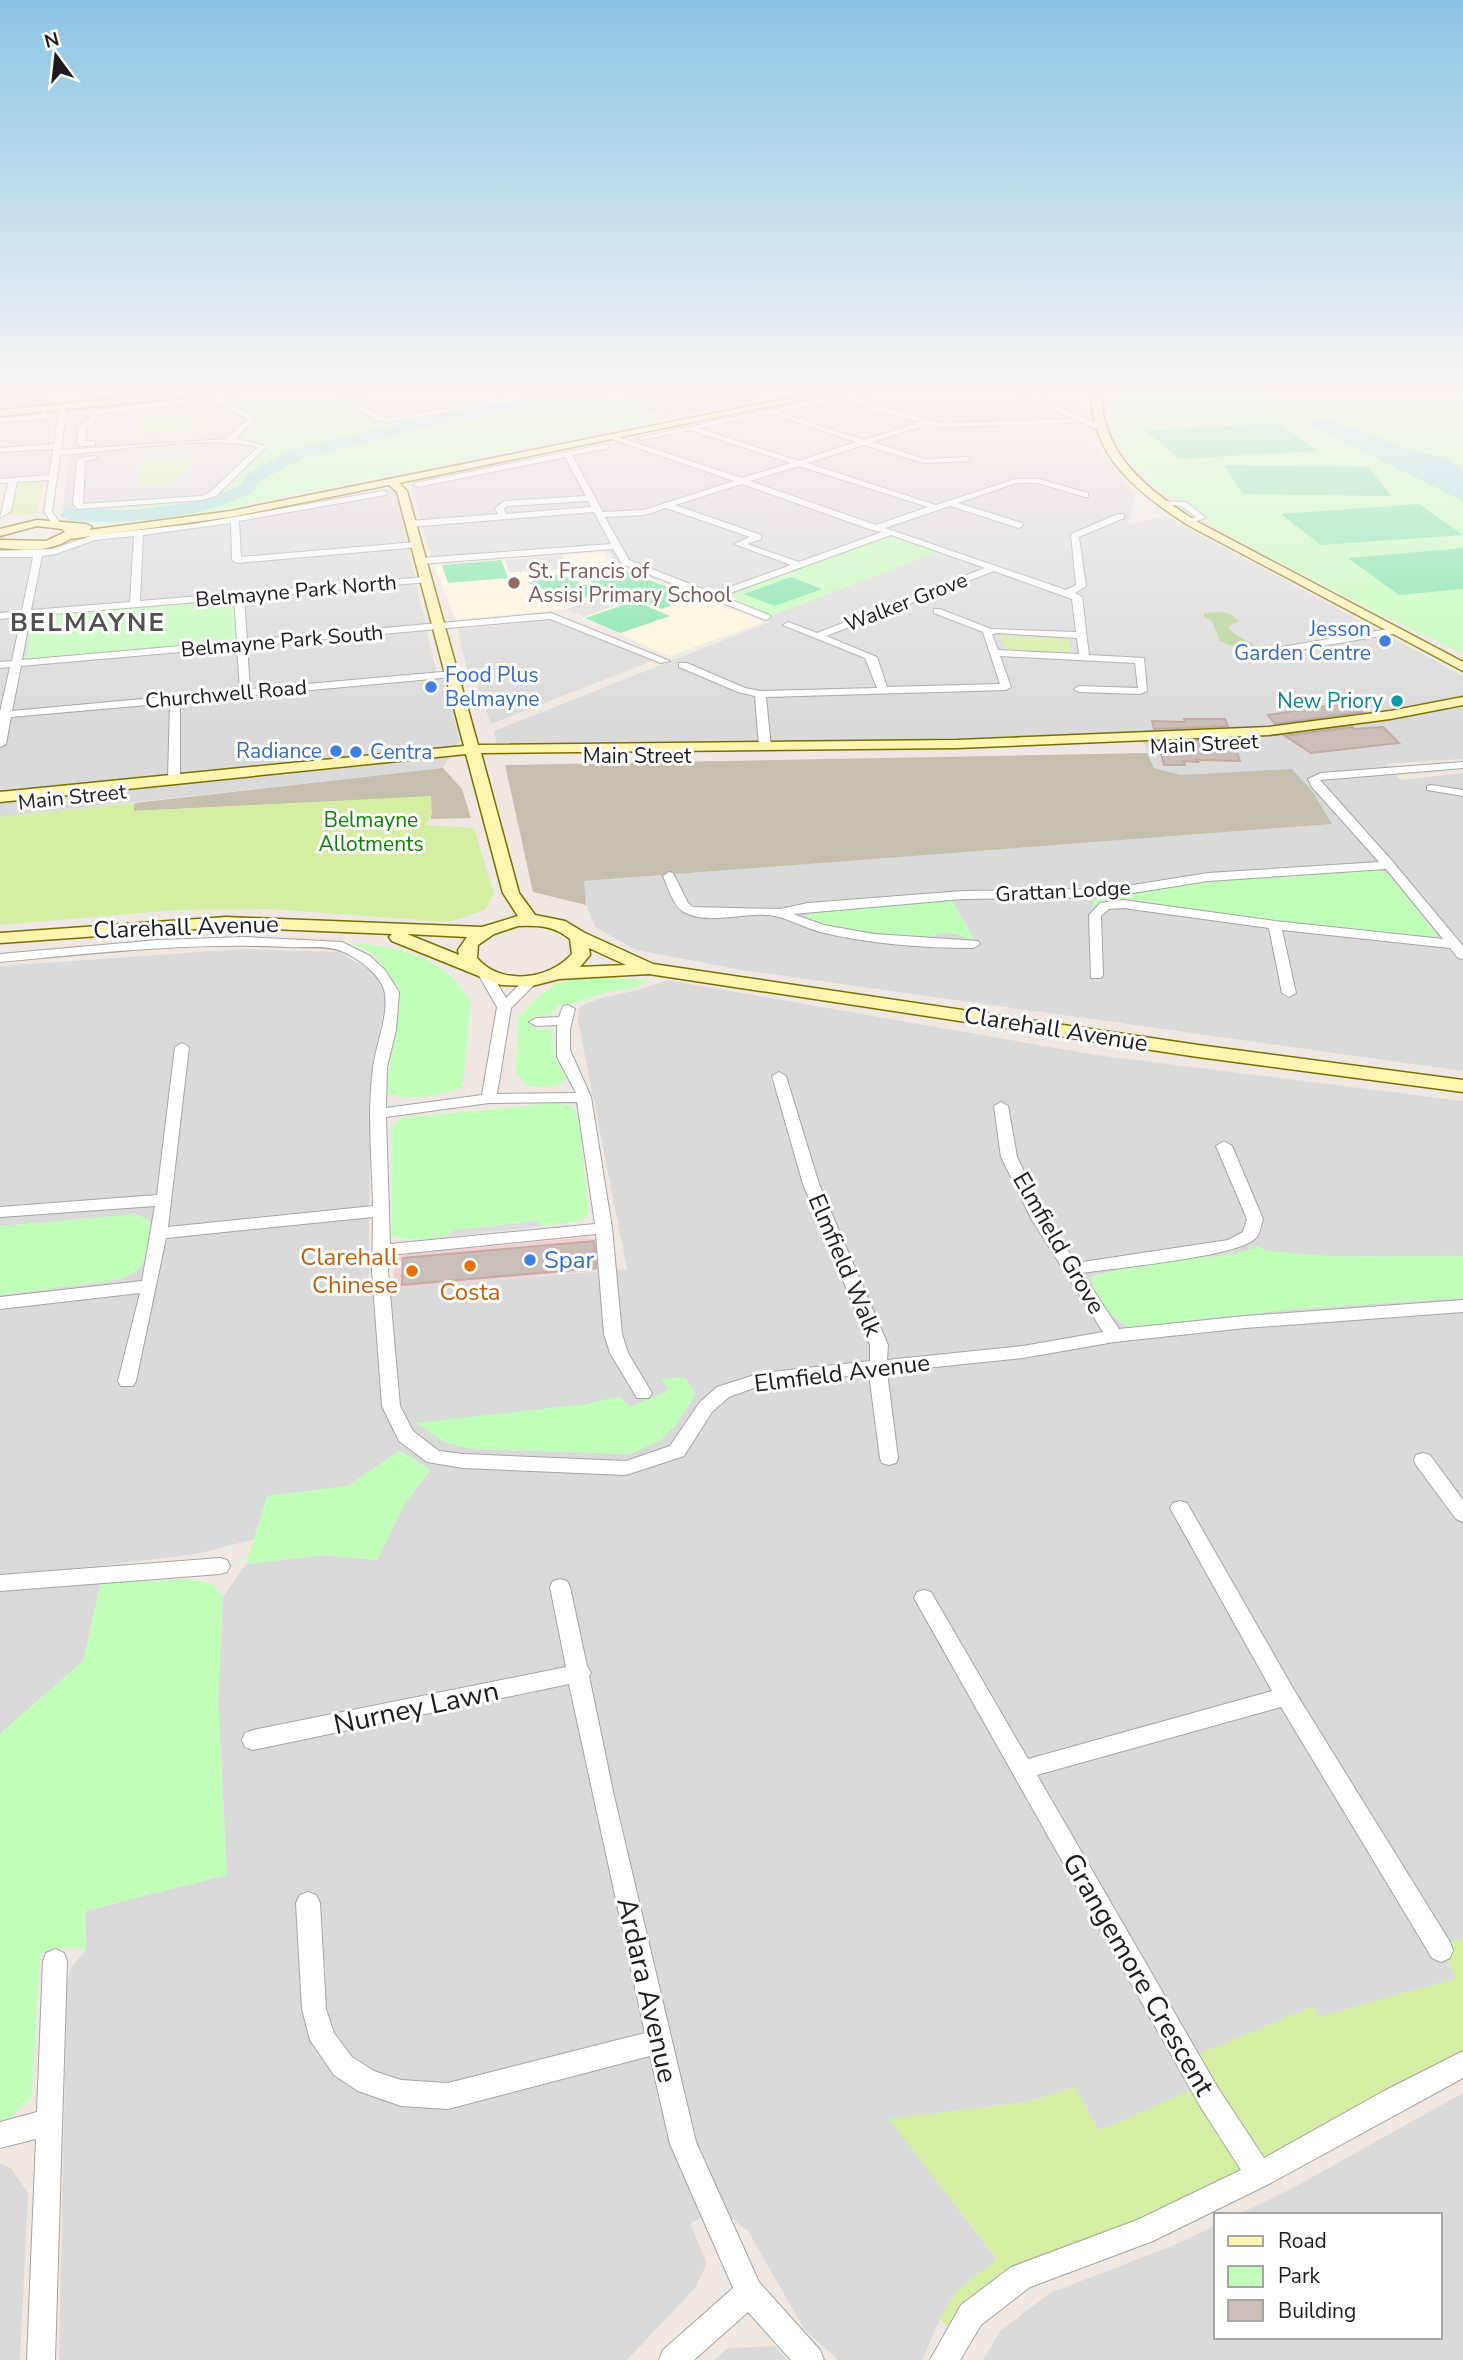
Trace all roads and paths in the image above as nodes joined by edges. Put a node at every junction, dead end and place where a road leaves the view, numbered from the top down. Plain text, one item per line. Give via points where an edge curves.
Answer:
1 (49, 502) edge
2 (77, 502) edge
3 (153, 502) edge
4 (297, 502) edge
5 (319, 502) edge
6 (405, 502) edge
7 (531, 502) edge
8 (592, 502) edge
9 (675, 502) edge
10 (801, 502) edge
11 (920, 502) edge
12 (1160, 502) edge
13 (950, 503) joint
14 (666, 505) junction
15 (935, 507) junction
16 (48, 512) junction
17 (598, 512) junction
18 (503, 516) junction
19 (1121, 516) dead end
20 (235, 521) junction
21 (716, 523) junction
22 (410, 524) junction
23 (24, 525) junction
24 (1019, 525) dead end
25 (63, 528) junction
26 (875, 528) junction
27 (4, 532) edge
28 (139, 533) junction
29 (889, 533) junction
30 (0, 544) edge
31 (738, 544) junction
32 (416, 545) junction
33 (16, 546) junction
34 (614, 546) junction
35 (0, 554) edge
36 (38, 554) junction
37 (420, 561) junction
38 (799, 565) junction
39 (994, 568) junction
40 (425, 580) junction
41 (1068, 593) junction
42 (239, 596) junction
43 (711, 597) junction
44 (135, 605) junction
45 (937, 611) dead end
46 (26, 614) junction
47 (0, 616) edge
48 (766, 617) dead end
49 (788, 625) dead end
50 (439, 627) junction
51 (989, 631) junction
52 (1394, 631) junction
53 (1082, 635) junction
54 (817, 636) junction
55 (242, 644) junction
56 (993, 653) junction
57 (1247, 656) dead end
58 (1084, 657) junction
59 (665, 661) dead end
60 (16, 664) junction
61 (0, 665) edge
62 (682, 665) dead end
63 (1463, 667) edge
64 (453, 674) junction
65 (1079, 689) dead end
66 (883, 690) junction
67 (245, 693) junction
68 (760, 694) junction
69 (175, 699) junction
70 (1463, 701) edge
71 (1463, 713) edge
72 (3, 715) edge
73 (1273, 735) junction
74 (0, 744) edge
75 (765, 747) junction
76 (474, 753) junction
77 (1463, 765) edge
78 (174, 779) junction
79 (1432, 788) dead end
80 (1463, 793) edge
81 (0, 797) edge
82 (0, 804) edge
83 (1389, 864) junction
84 (669, 876) dead end
85 (693, 887) dead end
86 (675, 890) junction
87 (511, 893) junction
88 (780, 913) junction
89 (530, 920) junction
90 (506, 922) junction
91 (1275, 925) junction
92 (372, 929) junction
93 (482, 932) junction
94 (579, 937) junction
95 (0, 938) edge
96 (973, 944) dead end
97 (1454, 944) junction
98 (1463, 955) edge
99 (0, 958) edge
100 (649, 969) junction
101 (480, 970) junction
102 (556, 974) junction
103 (1096, 975) dead end
104 (532, 980) junction
105 (1289, 993) dead end
106 (503, 1007) junction
107 (536, 1022) dead end
108 (182, 1047) dead end
109 (779, 1076) dead end
110 (1463, 1086) edge
111 (584, 1097) junction
112 (489, 1099) junction
113 (1002, 1106) dead end
114 (378, 1113) junction
115 (1224, 1146) dead end
116 (163, 1200) junction
117 (379, 1211) junction
118 (0, 1213) edge
119 (604, 1228) junction
120 (160, 1233) junction
121 (382, 1250) junction
122 (1071, 1269) junction
123 (149, 1286) junction
124 (0, 1303) edge
125 (1463, 1306) edge
126 (1114, 1336) junction
127 (878, 1367) junction
128 (127, 1381) dead end
129 (643, 1393) dead end
130 (889, 1458) dead end
131 (1423, 1460) dead end
132 (1180, 1508) dead end
133 (1463, 1514) edge
134 (220, 1566) dead end
135 (0, 1583) edge
136 (560, 1587) dead end
137 (924, 1598) dead end
138 (580, 1673) junction
139 (1286, 1696) junction
140 (253, 1741) dead end
141 (1022, 1770) junction
142 (308, 1903) dead end
143 (1441, 1950) dead end
144 (55, 1961) dead end
145 (661, 2041) junction
146 (1463, 2064) edge
147 (50, 2122) junction
148 (0, 2135) edge
149 (1260, 2175) junction
150 (749, 2292) junction
151 (41, 2360) edge
152 (673, 2360) edge
153 (810, 2360) edge
154 (944, 2360) edge

1 - 16 street
2 - 3 street via 82,507
4 - 25 street via 120,528
5 - 20 street
6 - 22 street
7 - 18 street via 505,504 499,508
8 - 17 street
9 - 14 street
10 - 26 street
11 - 15 street
12 - 52 street
13 - 15 street
13 - 24 street
14 - 17 street via 645,512
14 - 21 street
15 - 26 street
16 - 23 street
16 - 25 street
17 - 18 street
17 - 34 street
18 - 22 street
19 - 41 street via 1073,536 1081,586
20 - 28 street
20 - 32 street via 237,560
21 - 31 street via 723,537
21 - 31 street via 758,537
22 - 32 street
23 - 25 street
23 - 27 street
25 - 33 street via 40,545
26 - 29 street
27 - 33 street via 2,541
28 - 36 street via 94,538
28 - 44 street
29 - 38 street
29 - 39 street
30 - 33 street
31 - 38 street
32 - 37 street
34 - 37 street
34 - 43 street via 625,562
35 - 36 street
36 - 46 street
37 - 40 street
38 - 43 street
39 - 41 street
39 - 54 street, Walker Grove
40 - 42 street, Belmayne Park North
40 - 50 street
41 - 53 street via 1077,597
42 - 44 street, Belmayne Park North
42 - 55 street
43 - 48 street
44 - 46 street, Belmayne Park North
45 - 51 street
46 - 47 street, Belmayne Park North
46 - 60 street
49 - 54 street
50 - 55 street, Belmayne Park South
50 - 59 street, Belmayne Park South via 551,616
50 - 64 street
51 - 53 street
51 - 56 street via 986,635
52 - 57 street
52 - 63 street
53 - 58 street
54 - 66 street via 873,659
55 - 60 street, Belmayne Park South
55 - 67 street
56 - 58 street
56 - 66 street via 1006,687
58 - 65 street via 1140,660 1143,689
60 - 61 street, Belmayne Park South
60 - 72 street
62 - 68 street
64 - 67 street, Churchwell Road
64 - 76 street
66 - 68 street
67 - 69 street, Churchwell Road
68 - 75 street
69 - 72 street, Churchwell Road
69 - 78 street
70 - 73 street, Main Street
71 - 73 street, Main Street via 1413,724
72 - 74 street
73 - 75 street, Main Street
73 - 76 street, Main Street via 1160,747 949,753
75 - 76 street, Main Street
76 - 78 street, Main Street
76 - 82 street, Main Street
76 - 87 street
77 - 83 street via 1314,779
78 - 81 street, Main Street
79 - 80 street
83 - 88 street, Grattan Lodge via 1208,877 1108,893 963,895
83 - 97 street
84 - 86 street, Grattan Lodge
85 - 86 street
86 - 88 street, Grattan Lodge via 689,910
87 - 89 street
87 - 90 street
88 - 96 street, Grattan Lodge via 824,928 919,943 946,938
89 - 90 street, Clarehall Avenue
89 - 94 street, Clarehall Avenue via 563,926
90 - 93 street, Clarehall Avenue
91 - 97 street, Grattan Lodge
91 - 103 street, Grattan Lodge via 1139,905 1105,906 1095,915
91 - 105 street
92 - 93 street, Clarehall Avenue
92 - 95 street, Clarehall Avenue via 226,922
92 - 101 street, Clarehall Avenue via 422,944
93 - 101 street via 468,949 468,958
94 - 100 street, Clarehall Avenue
94 - 102 street via 582,950 578,960
97 - 98 street
99 - 114 street, Elmfield Avenue via 158,944 244,941 342,946 365,959 392,992
100 - 102 street, Clarehall Avenue
100 - 110 street, Clarehall Avenue
101 - 104 street, Clarehall Avenue
101 - 106 street
102 - 104 street, Clarehall Avenue
104 - 106 street
106 - 112 street
107 - 111 street via 566,1015 566,1062 581,1081
108 - 116 street
109 - 127 street, Elmfield Walk via 811,1184 879,1345
111 - 112 street
111 - 119 street
112 - 114 street
113 - 122 street, Elmfield Grove via 1009,1157
114 - 117 street, Elmfield Avenue
115 - 122 street via 1255,1219 1250,1235 1232,1245
116 - 118 street
116 - 120 street
117 - 120 street
117 - 121 street, Elmfield Avenue
119 - 121 street
119 - 129 street via 613,1334
120 - 123 street
121 - 127 street, Elmfield Avenue via 391,1406 406,1436 434,1457 626,1468 677,1451 706,1407 723,1392 761,1379
122 - 126 street, Elmfield Grove
123 - 124 street
123 - 128 street
125 - 126 street, Elmfield Avenue
126 - 127 street, Elmfield Avenue via 1023,1352
127 - 130 street, Elmfield Walk
131 - 133 street
132 - 139 street
134 - 135 street
136 - 138 street, Ardara Avenue
137 - 141 street, Grangemore Crescent
138 - 140 street, Nurney Lawn
138 - 145 street, Ardara Avenue via 603,1796
139 - 141 street
139 - 143 street
141 - 149 street, Grangemore Crescent via 1209,2097
142 - 145 street via 314,2009 323,2040 343,2066 367,2082 401,2092 448,2096
144 - 147 street
145 - 150 street, Ardara Avenue via 682,2144
146 - 149 street
147 - 148 street
147 - 151 street
149 - 154 street via 1143,2231 1021,2277 971,2315
150 - 152 street
150 - 153 street, Ardara Avenue

